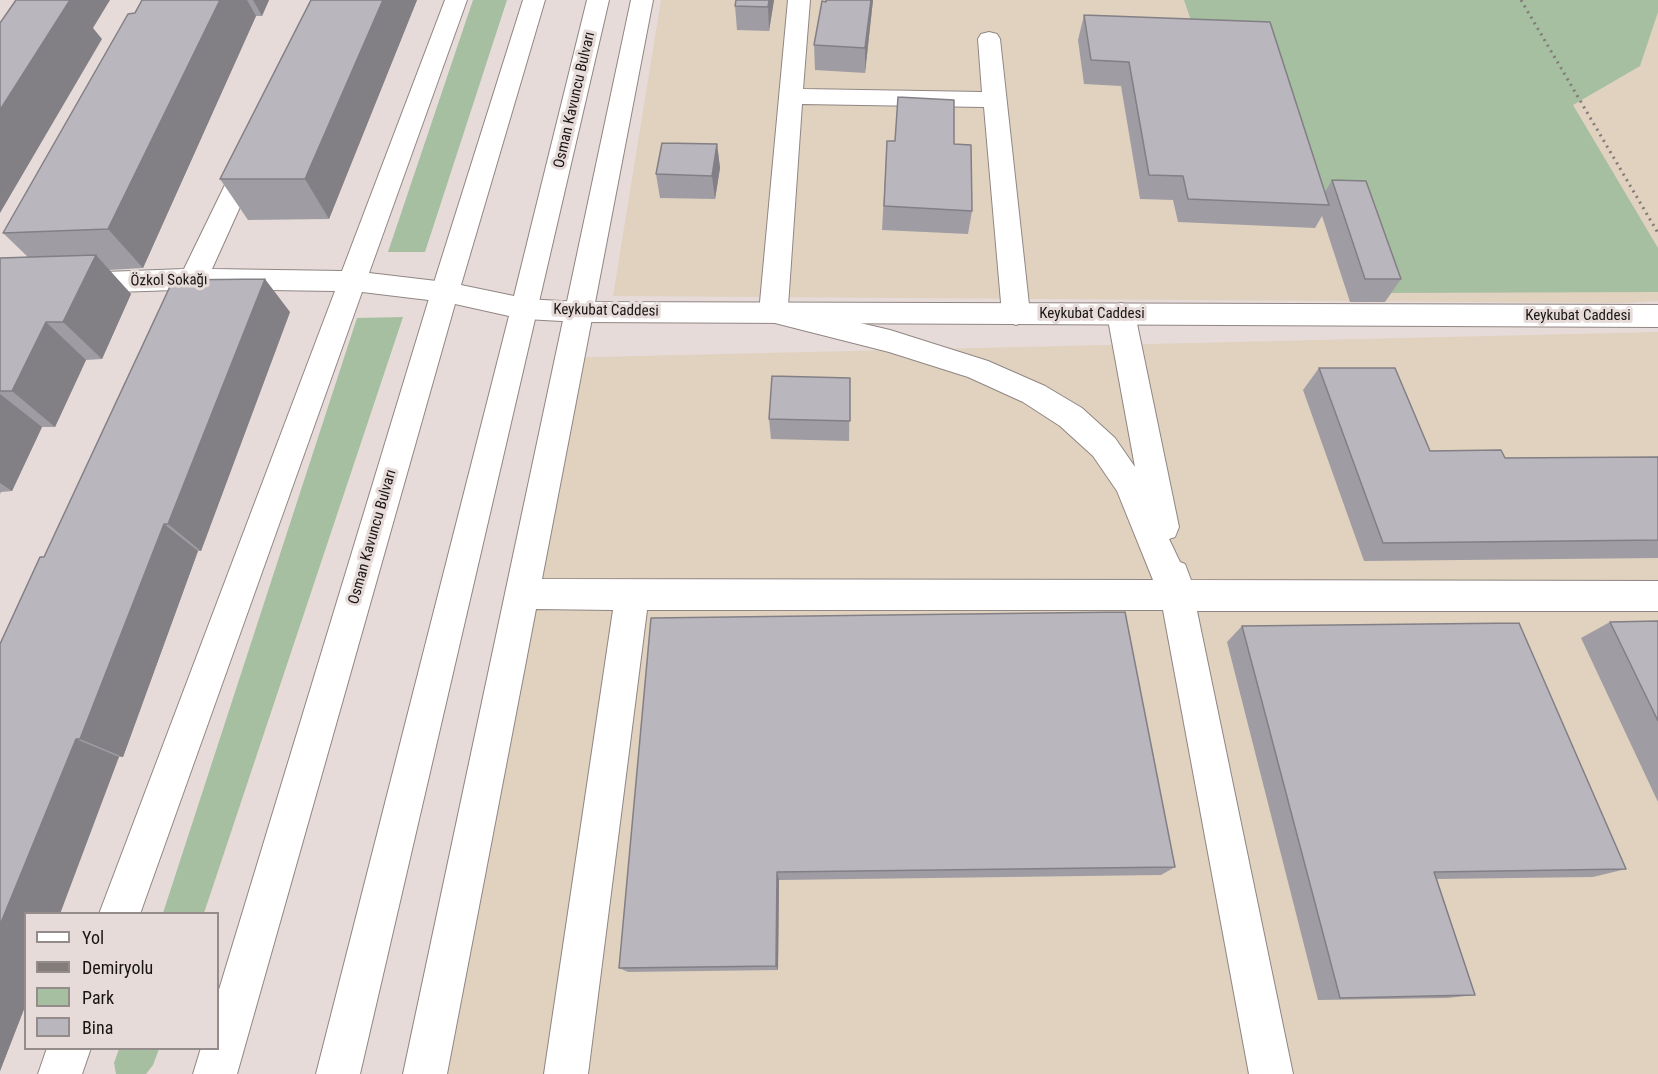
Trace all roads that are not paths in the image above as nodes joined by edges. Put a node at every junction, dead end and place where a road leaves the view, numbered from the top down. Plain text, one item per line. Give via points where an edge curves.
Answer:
1 (456, 0) edge
2 (534, 0) edge
3 (598, 0) edge
4 (642, 0) edge
5 (799, 0) edge
6 (989, 39) dead end
7 (791, 96) junction
8 (995, 100) junction
9 (264, 129) edge
10 (193, 279) junction
11 (352, 281) junction
12 (0, 286) edge
13 (445, 292) junction
14 (525, 309) junction
15 (580, 312) junction
16 (773, 313) junction
17 (1016, 314) junction
18 (1122, 314) junction
19 (1658, 316) edge
20 (163, 344) edge
21 (523, 594) junction
22 (632, 595) junction
23 (1177, 596) junction
24 (1658, 596) edge
25 (120, 912) edge
26 (68, 1050) edge
27 (60, 1074) edge
28 (215, 1074) edge
29 (338, 1074) edge
30 (424, 1074) edge
31 (566, 1074) edge
32 (1271, 1074) edge

1 - 11 main road
2 - 13 main road, Osman Kavuncu Bulvarı
3 - 14 main road, Osman Kavuncu Bulvarı
4 - 15 main road
5 - 7 main road
6 - 8 main road
7 - 8 main road
7 - 16 main road
8 - 17 main road
9 - 10 main road
10 - 11 main road, Özkol Sokağı
10 - 12 main road, Özkol Sokağı
10 - 20 main road
11 - 13 main road, Özkol Sokağı
11 - 25 main road
13 - 14 main road, Keykubat Caddesi
13 - 28 main road, Osman Kavuncu Bulvarı
14 - 15 main road, Keykubat Caddesi
14 - 29 main road, Osman Kavuncu Bulvarı
15 - 16 main road, Keykubat Caddesi
15 - 21 main road
16 - 17 main road, Keykubat Caddesi
16 - 23 main road via 890,341 978,369 1034,394 1071,417 1104,447 1130,485
17 - 18 main road, Keykubat Caddesi
18 - 19 main road, Keykubat Caddesi
18 - 23 main road
21 - 22 main road
21 - 30 main road
22 - 23 main road
22 - 31 main road
23 - 24 main road
23 - 32 main road
26 - 27 main road

